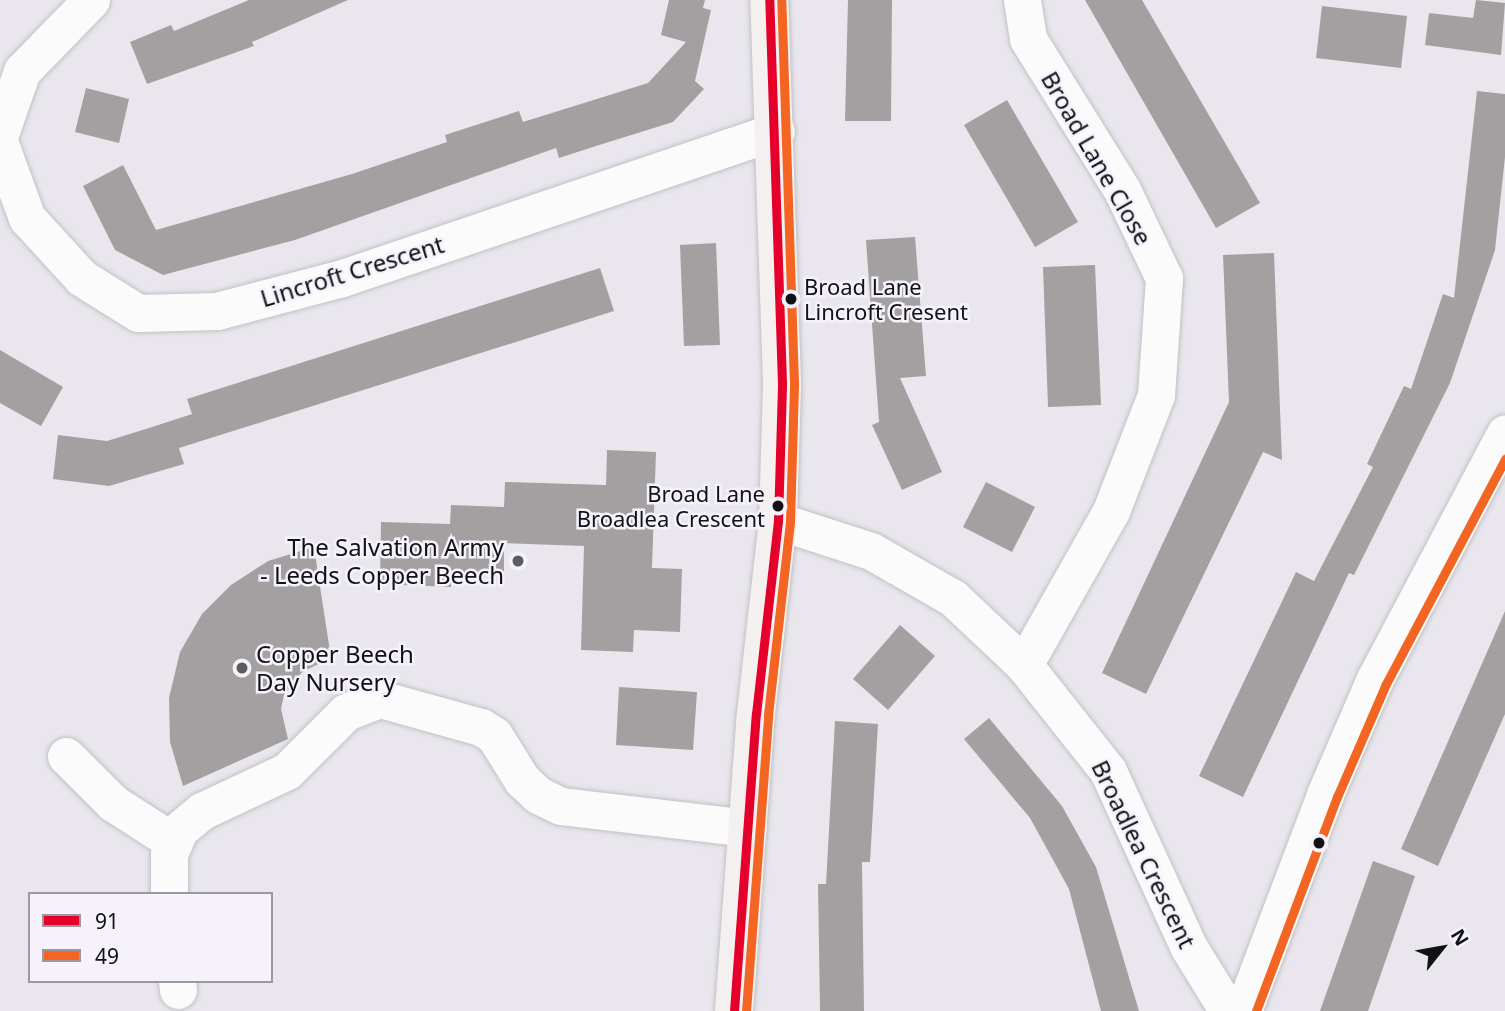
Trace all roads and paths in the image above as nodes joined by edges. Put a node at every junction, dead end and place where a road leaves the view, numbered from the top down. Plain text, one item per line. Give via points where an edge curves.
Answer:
1 (91, 0) edge
2 (769, 0) edge
3 (1022, 0) edge
4 (776, 131) junction
5 (0, 134) edge
6 (0, 144) edge
7 (1505, 433) edge
8 (778, 521) junction
9 (1024, 665) junction
10 (66, 756) dead end
11 (748, 828) junction
12 (174, 842) junction
13 (169, 892) edge
14 (734, 1011) edge
15 (1228, 1011) edge
16 (1243, 1011) edge

1 - 5 street via 22,71
2 - 4 street
3 - 9 street, Broad Lane Close via 1028,39 1122,190 1164,278 1156,395 1111,511
4 - 6 street, Lincroft Crescent via 342,278 218,311 138,313 82,278 27,218
4 - 8 street via 782,383
7 - 16 street via 1375,679 1326,792
8 - 9 street, Broadlea Crescent via 871,551 953,598
8 - 11 street
9 - 15 street, Broadlea Crescent via 1108,771 1188,946
10 - 12 street via 113,803
11 - 12 street via 561,806 538,795 522,780 494,735 481,727 380,699 346,712 287,771 202,811 178,830
11 - 14 street
12 - 13 street via 169,854

